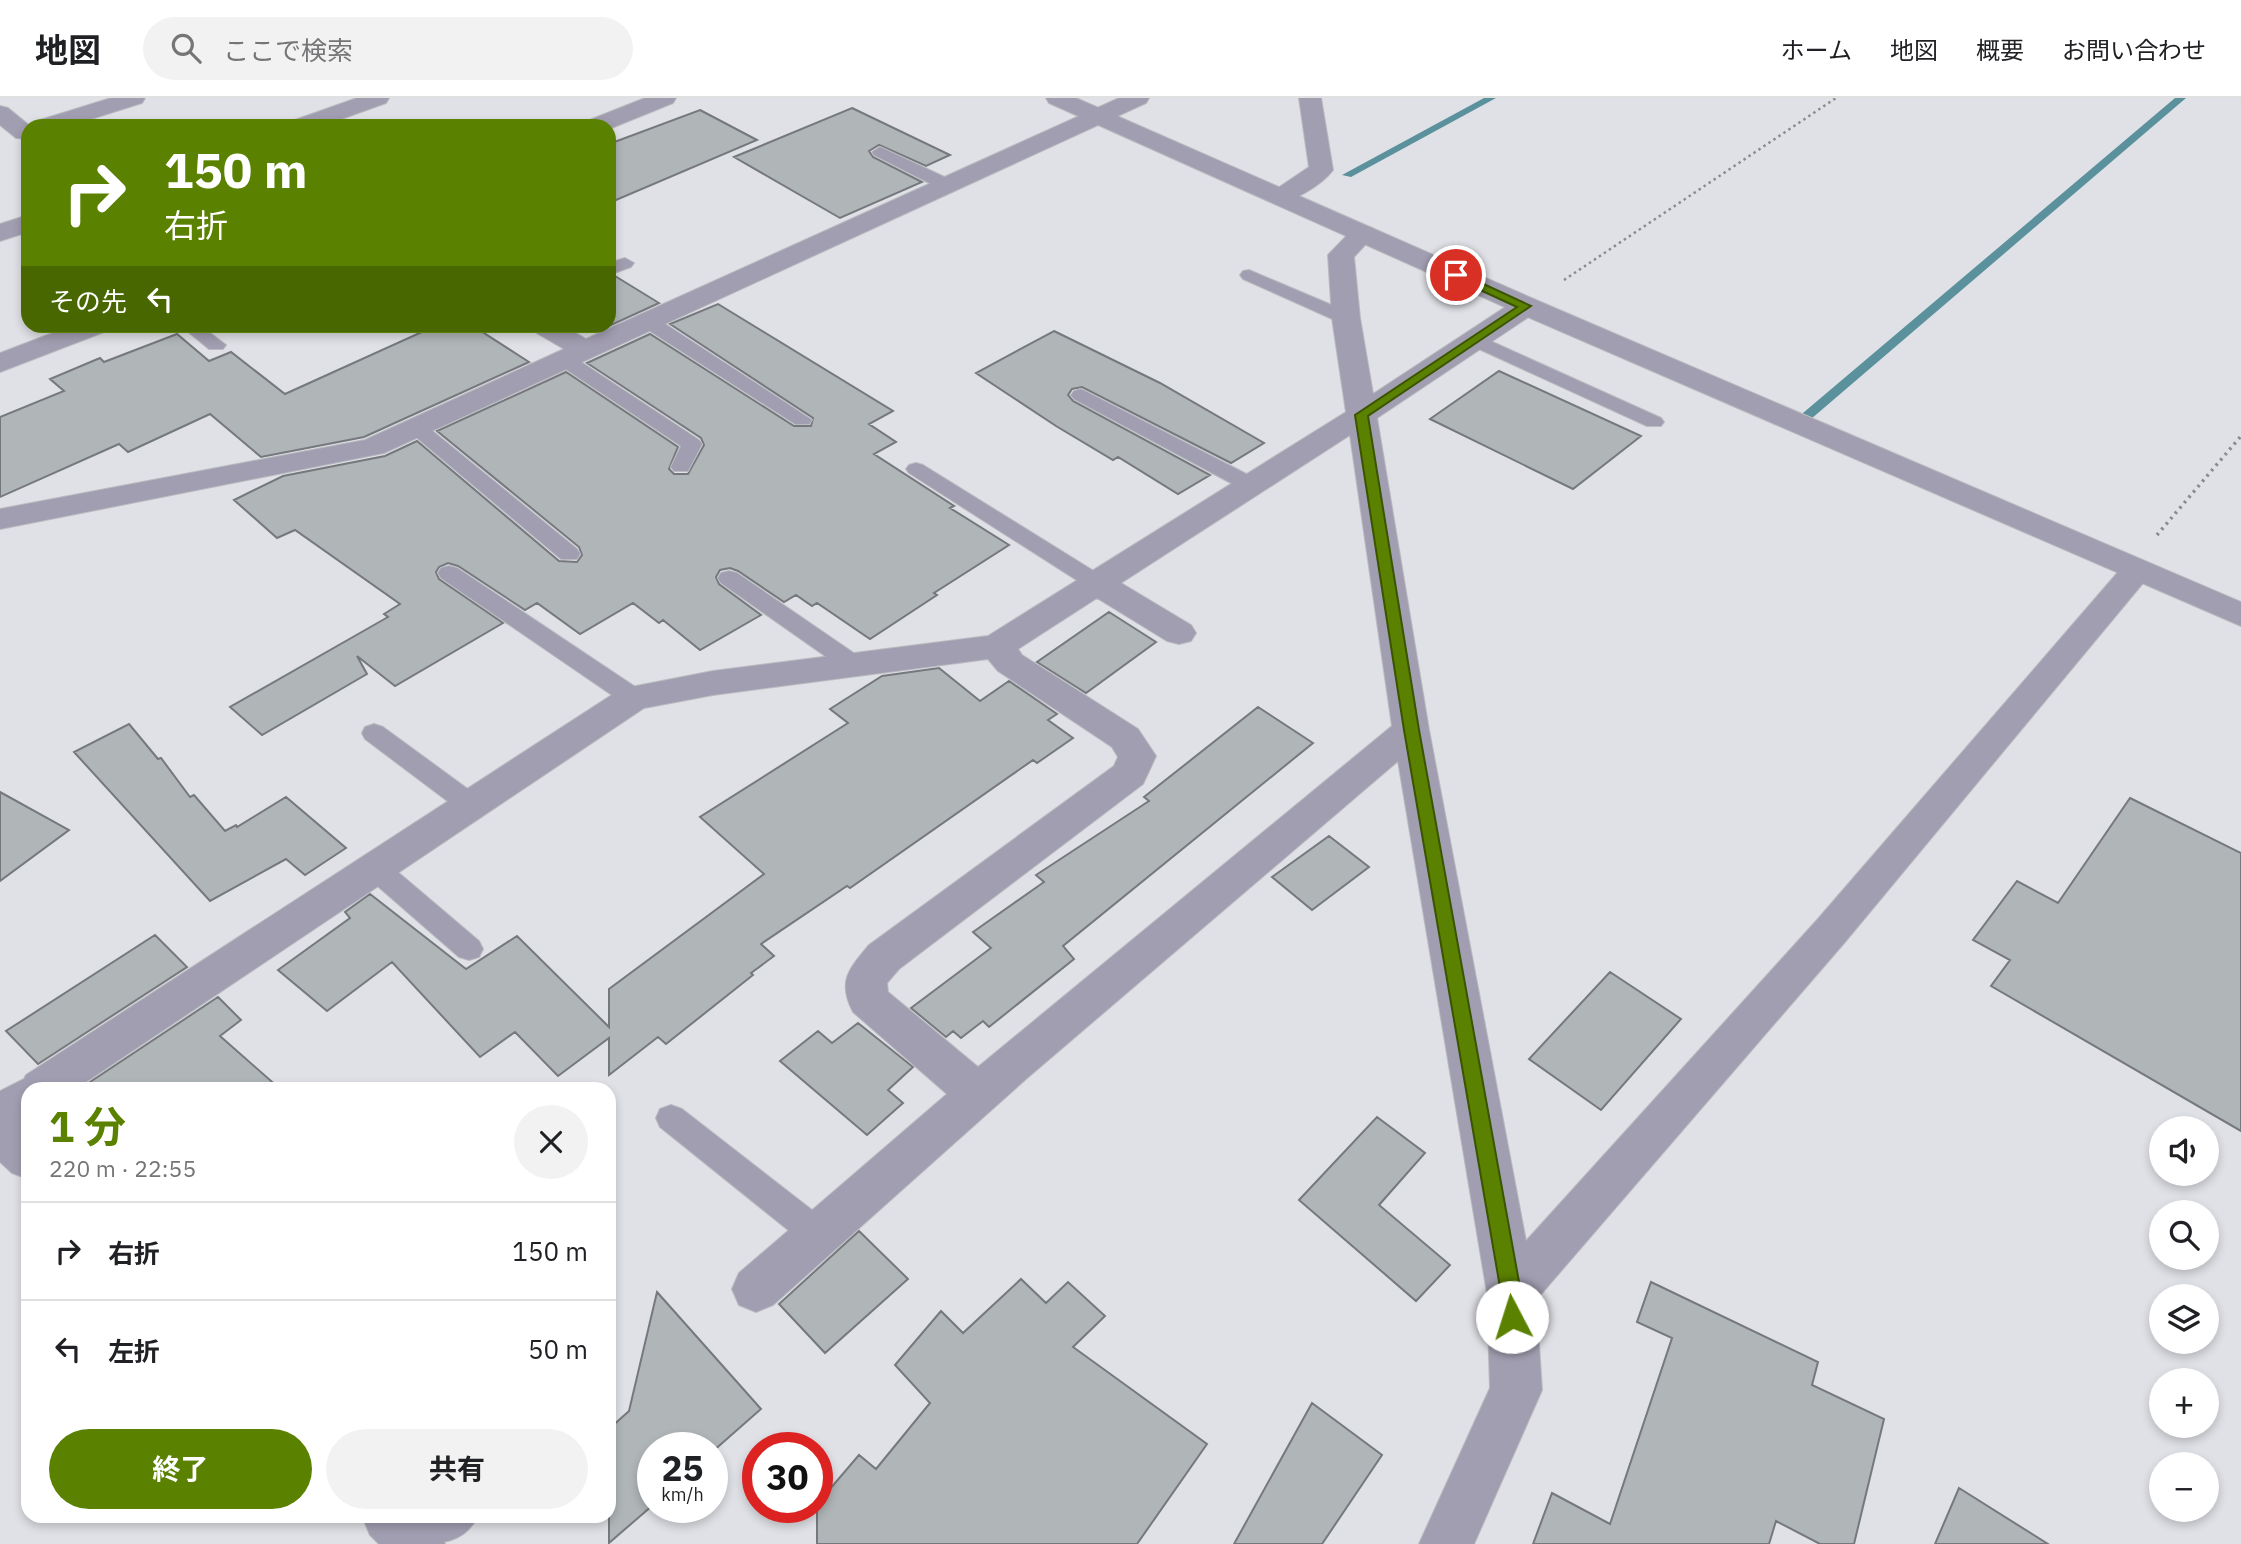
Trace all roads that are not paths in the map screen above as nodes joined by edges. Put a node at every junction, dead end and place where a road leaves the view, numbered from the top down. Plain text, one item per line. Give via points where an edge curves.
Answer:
1 (134, 98) edge
2 (378, 98) edge
3 (665, 98) edge
4 (1057, 98) edge
5 (1138, 98) edge
6 (1310, 98) edge
7 (0, 113) edge
8 (1098, 116) junction
9 (68, 119) edge
10 (320, 119) edge
11 (612, 119) edge
12 (21, 124) edge
13 (21, 134) edge
14 (0, 141) edge
15 (880, 152) dead end
16 (947, 185) junction
17 (1281, 197) junction
18 (21, 226) edge
19 (0, 233) edge
20 (1363, 233) junction
21 (1250, 275) dead end
22 (1525, 306) junction
23 (1346, 318) junction
24 (649, 322) junction
25 (76, 333) edge
26 (200, 333) edge
27 (552, 333) edge
28 (1475, 340) junction
29 (216, 345) dead end
30 (576, 355) junction
31 (0, 363) edge
32 (1081, 395) dead end
33 (1362, 415) junction
34 (802, 420) dead end
35 (1654, 422) dead end
36 (417, 428) junction
37 (681, 467) dead end
38 (916, 469) dead end
39 (1251, 485) junction
40 (0, 519) edge
41 (569, 554) dead end
42 (2133, 569) junction
43 (449, 573) dead end
44 (729, 578) dead end
45 (1097, 583) junction
46 (2241, 615) edge
47 (1180, 633) dead end
48 (997, 646) junction
49 (853, 664) junction
50 (634, 698) junction
51 (1411, 730) junction
52 (374, 733) dead end
53 (471, 805) junction
54 (376, 869) junction
55 (469, 949) dead end
56 (51, 1082) edge
57 (980, 1095) junction
58 (21, 1101) edge
59 (0, 1114) edge
60 (671, 1118) dead end
61 (0, 1132) edge
62 (21, 1153) edge
63 (819, 1235) junction
64 (756, 1289) dead end
65 (1511, 1293) junction
66 (396, 1523) edge
67 (452, 1523) edge
68 (418, 1544) edge
69 (426, 1544) edge
70 (1446, 1544) edge

1 - 9 street
2 - 10 street
3 - 11 street
4 - 8 street
5 - 8 street
6 - 17 street via 1321,170
7 - 12 street
8 - 16 street
8 - 17 street
13 - 14 street
15 - 16 lane
16 - 24 street
17 - 20 street
18 - 19 street
20 - 22 street
20 - 23 street via 1342,255
21 - 23 lane
22 - 28 street
22 - 42 street
23 - 33 street
24 - 30 street
24 - 34 lane
25 - 31 street
26 - 29 lane
27 - 30 street
28 - 33 street
28 - 35 lane
30 - 36 street
30 - 37 lane via 692,444
32 - 39 lane
33 - 39 street
33 - 51 street
36 - 40 street via 373,447
36 - 41 lane
38 - 45 lane
39 - 45 street
42 - 46 street
42 - 65 street via 1822,941
43 - 50 lane
44 - 49 lane
45 - 47 street
45 - 48 street
48 - 49 street
48 - 57 street via 1010,663 1125,738 1137,756 1130,774 884,957 866,979 868,1000
49 - 50 street
50 - 53 street
51 - 57 street
51 - 65 street
52 - 53 lane
53 - 54 street
54 - 55 lane
54 - 56 street
57 - 63 street
58 - 59 street
60 - 63 lane
61 - 62 street
63 - 64 street
65 - 70 street via 1516,1390
66 - 68 street
67 - 69 lane

